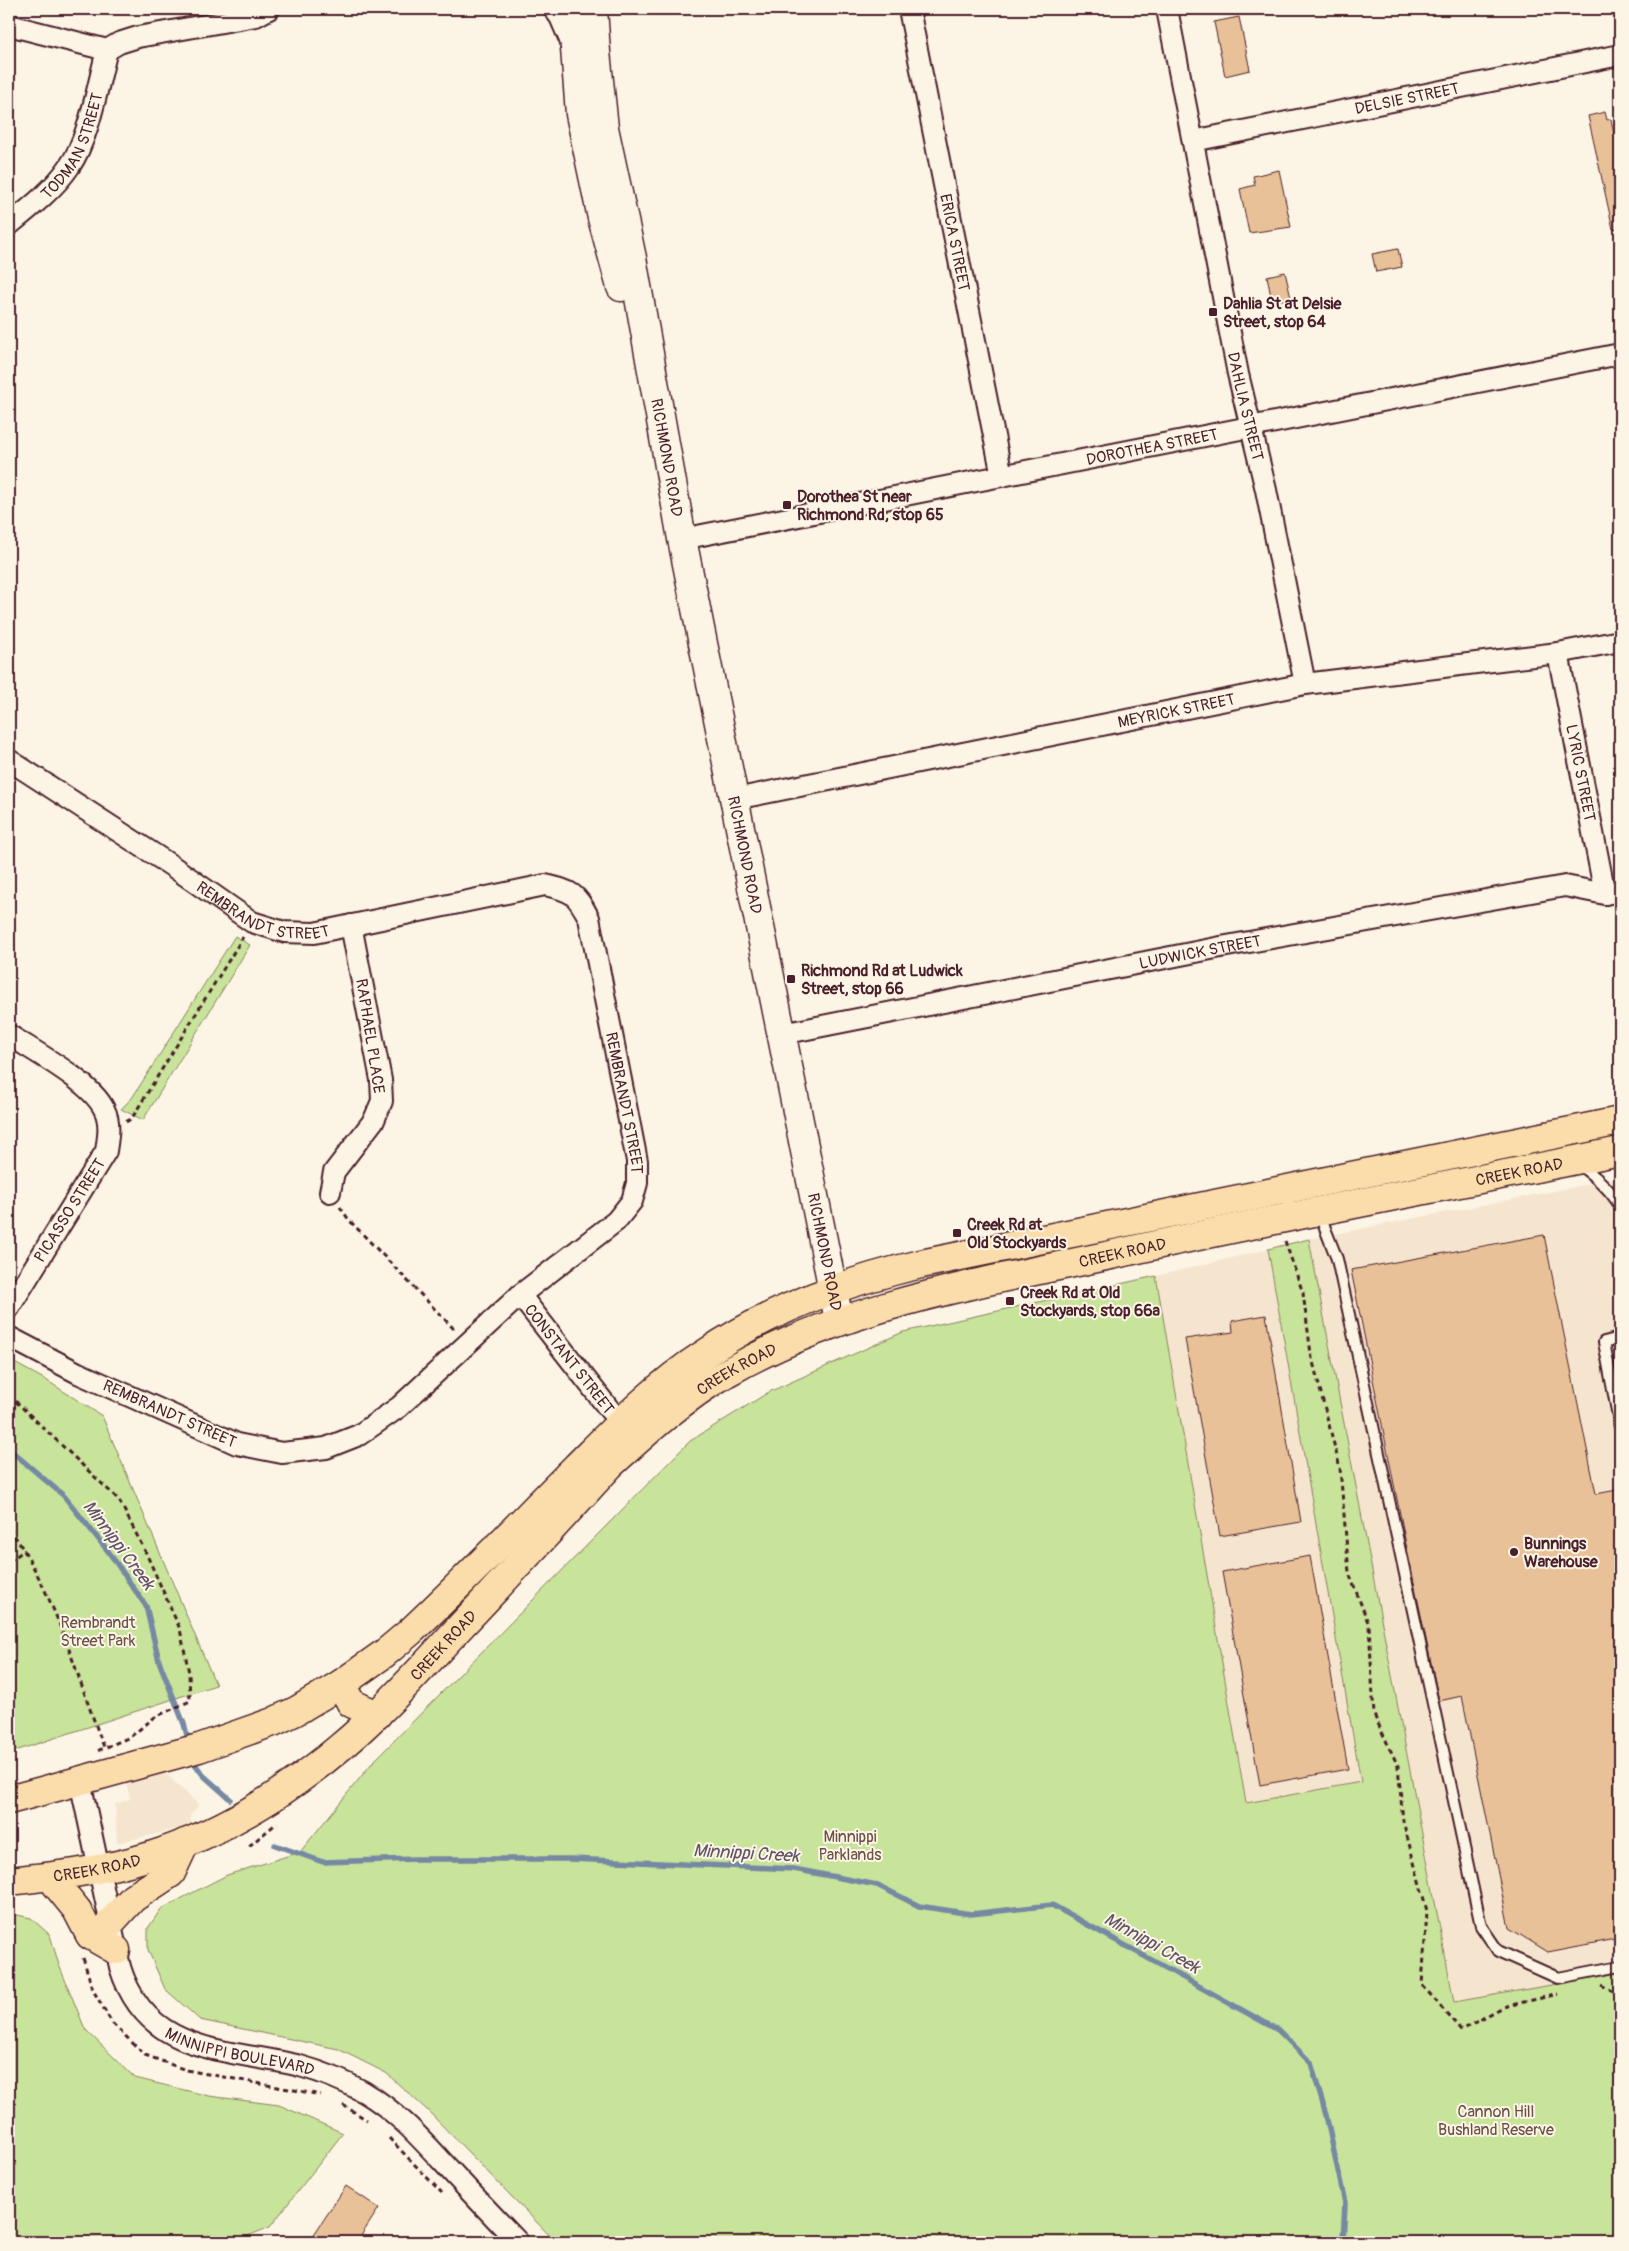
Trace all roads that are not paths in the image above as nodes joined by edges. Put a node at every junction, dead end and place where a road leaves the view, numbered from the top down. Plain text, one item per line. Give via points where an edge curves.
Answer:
1 (269, 9) edge
2 (554, 9) edge
3 (572, 9) edge
4 (594, 9) edge
5 (909, 9) edge
6 (1167, 9) edge
7 (9, 25) edge
8 (107, 50) junction
9 (585, 52) junction
10 (1620, 55) edge
11 (1193, 141) junction
12 (9, 225) edge
13 (1620, 354) edge
14 (654, 388) junction
15 (1252, 428) junction
16 (1002, 476) junction
17 (682, 539) junction
18 (1620, 641) edge
19 (1558, 652) junction
20 (1304, 684) junction
21 (9, 760) edge
22 (735, 799) junction
23 (1613, 893) edge
24 (351, 925) junction
25 (782, 1034) junction
26 (9, 1035) edge
27 (1614, 1133) edge
28 (1574, 1160) junction
29 (330, 1192) road end
30 (1620, 1206) edge
31 (1318, 1211) junction
32 (831, 1289) junction
33 (520, 1295) junction
34 (9, 1308) edge
35 (838, 1320) junction
36 (9, 1337) edge
37 (1620, 1338) edge
38 (620, 1423) junction
39 (1620, 1426) edge
40 (340, 1684) junction
41 (377, 1715) junction
42 (80, 1781) junction
43 (9, 1800) edge
44 (185, 1843) junction
45 (99, 1868) junction
46 (50, 1876) junction
47 (9, 1881) edge
48 (110, 1924) junction
49 (116, 1950) junction
50 (1620, 1966) edge
51 (518, 2242) edge

1 - 8 street via 256,16 138,37
2 - 9 street
3 - 9 main road, RICHMOND ROAD
4 - 9 main road, RICHMOND ROAD
5 - 16 street, ERICA STREET
6 - 11 street, DAHLIA STREET
7 - 8 street
8 - 12 street, TODMAN STREET via 82,140 70,166
9 - 14 main road, RICHMOND ROAD via 641,302
9 - 14 main road, RICHMOND ROAD via 590,59 588,75 601,166 592,172 635,340
10 - 11 street, DELSIE STREET
11 - 15 street, DAHLIA STREET via 1238,374
13 - 15 street, DOROTHEA STREET
14 - 17 main road, RICHMOND ROAD
15 - 16 street, DOROTHEA STREET
15 - 20 street, DAHLIA STREET
16 - 17 street, DOROTHEA STREET
17 - 22 main road, RICHMOND ROAD
18 - 19 street, MEYRICK STREET
19 - 20 street, MEYRICK STREET
19 - 23 street, LYRIC STREET
20 - 22 street, MEYRICK STREET
21 - 24 street, REMBRANDT STREET via 252,922 284,932 314,933
22 - 25 main road, RICHMOND ROAD
23 - 25 street, LUDWICK STREET via 1565,886 1221,946
24 - 29 street, RAPHAEL PLACE via 381,1080 382,1101 374,1120 334,1172
24 - 33 street, REMBRANDT STREET via 545,885 564,889 578,898 589,918 637,1160 637,1183 632,1201 616,1221
25 - 32 main road, RICHMOND ROAD
26 - 34 street, PICASSO STREET via 83,1084 104,1109 109,1133 106,1151
27 - 28 main road, CREEK ROAD
27 - 32 main road, CREEK ROAD via 921,1264
28 - 30 lane via 1602,1182
28 - 31 main road, CREEK ROAD
31 - 35 main road, CREEK ROAD via 928,1295
31 - 50 lane via 1337,1259 1481,1926 1498,1951 1558,1978
32 - 35 main road, RICHMOND ROAD
32 - 38 main road, CREEK ROAD via 757,1322 702,1355
33 - 36 street, REMBRANDT STREET via 400,1407 359,1435 326,1448 282,1453 237,1444 78,1373
33 - 38 street, CONSTANT STREET
35 - 41 main road, CREEK ROAD via 726,1373 642,1435 610,1465
37 - 39 lane via 1604,1342
38 - 40 main road, CREEK ROAD via 433,1610 385,1653
40 - 41 main road via 351,1703
40 - 42 main road, CREEK ROAD via 296,1711 244,1733
41 - 44 main road, CREEK ROAD via 331,1755 279,1792 236,1819
42 - 43 main road, CREEK ROAD
42 - 45 street, MINNIPPI BOULEVARD
44 - 45 main road, CREEK ROAD via 146,1858
44 - 48 main road via 170,1873 133,1898
45 - 46 main road, CREEK ROAD
45 - 48 street, MINNIPPI BOULEVARD
46 - 47 main road, CREEK ROAD
46 - 49 main road via 77,1910 90,1935
48 - 49 street, MINNIPPI BOULEVARD
49 - 51 street, MINNIPPI BOULEVARD via 132,1996 144,2012 166,2031 197,2046 300,2066 364,2092 398,2116

